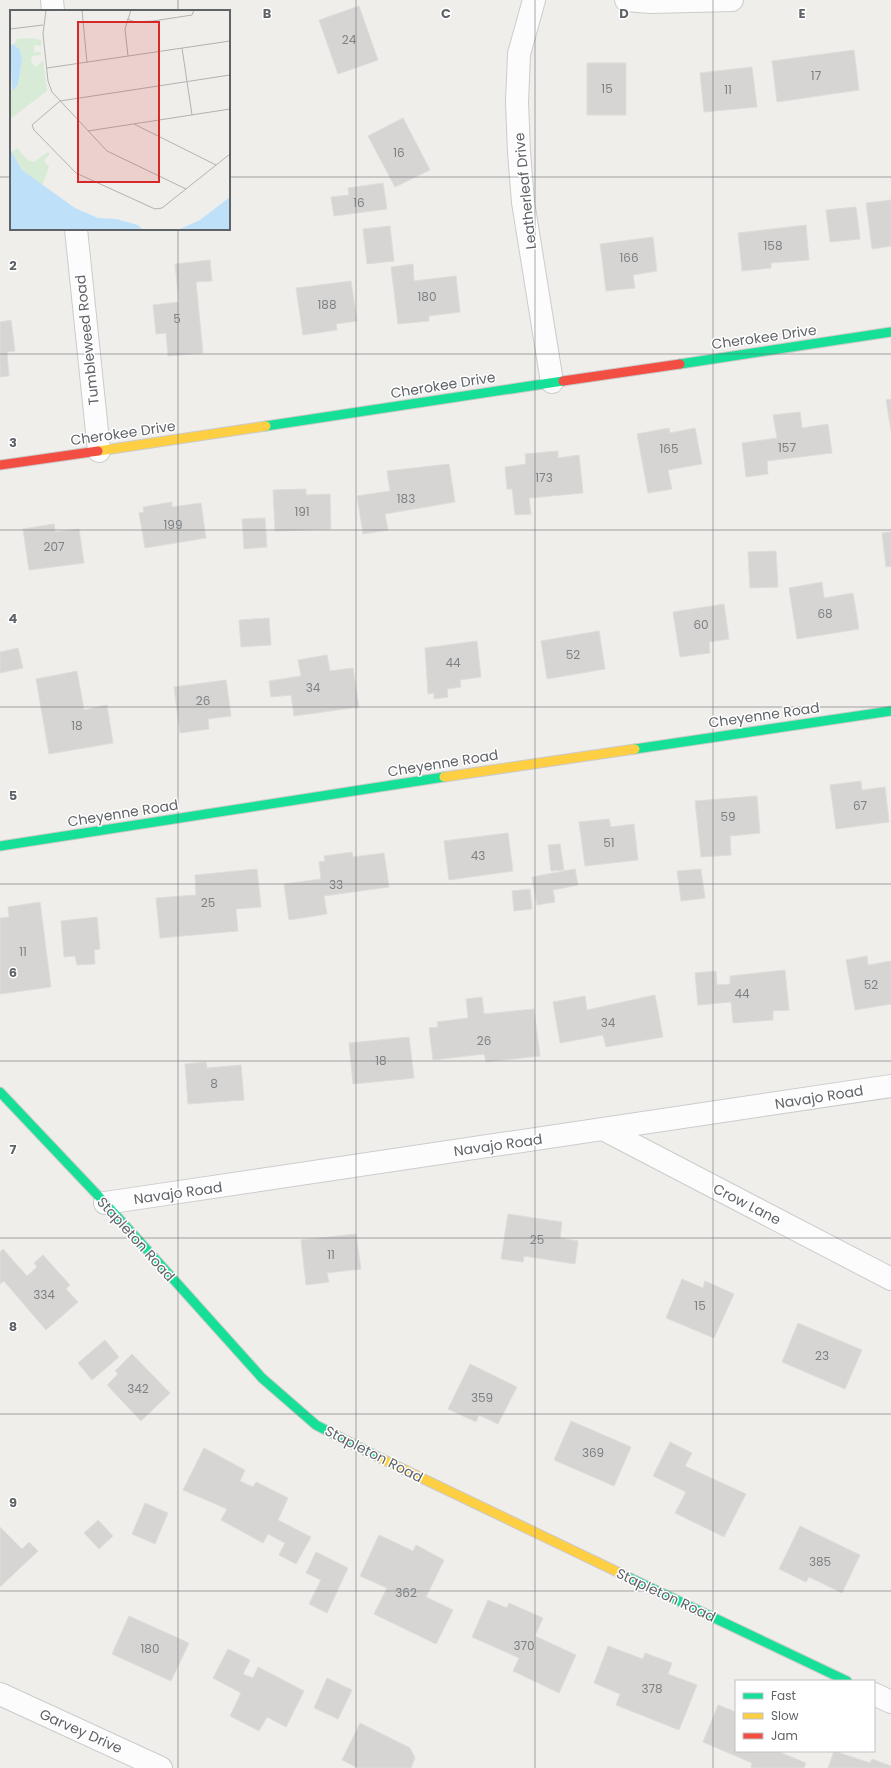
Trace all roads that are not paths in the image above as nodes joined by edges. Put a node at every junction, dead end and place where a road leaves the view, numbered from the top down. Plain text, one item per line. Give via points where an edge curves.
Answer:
1 (52, 0) edge
2 (534, 0) edge
3 (626, 0) edge
4 (732, 0) edge
5 (53, 10) edge
6 (76, 230) edge
7 (891, 332) edge
8 (552, 382) junction
9 (99, 451) junction
10 (0, 465) edge
11 (891, 710) edge
12 (0, 846) edge
13 (891, 1086) edge
14 (0, 1092) edge
15 (603, 1129) junction
16 (105, 1203) junction
17 (891, 1279) edge
18 (844, 1680) edge
19 (0, 1694) edge
20 (875, 1694) edge
21 (891, 1702) edge
22 (161, 1768) edge

1 - 5 street
2 - 8 street, Leatherleaf Drive via 519,54 519,152 523,202
3 - 4 street
6 - 9 street, Tumbleweed Road
7 - 8 street, Cherokee Drive
8 - 9 street, Cherokee Drive
9 - 10 street, Cherokee Drive
11 - 12 street, Cheyenne Road
13 - 15 street, Navajo Road
14 - 16 street, Stapleton Road
15 - 16 street, Navajo Road
15 - 17 street, Crow Lane
16 - 18 street, Stapleton Road via 262,1378 316,1425 397,1467
19 - 22 street, Garvey Drive
20 - 21 street

